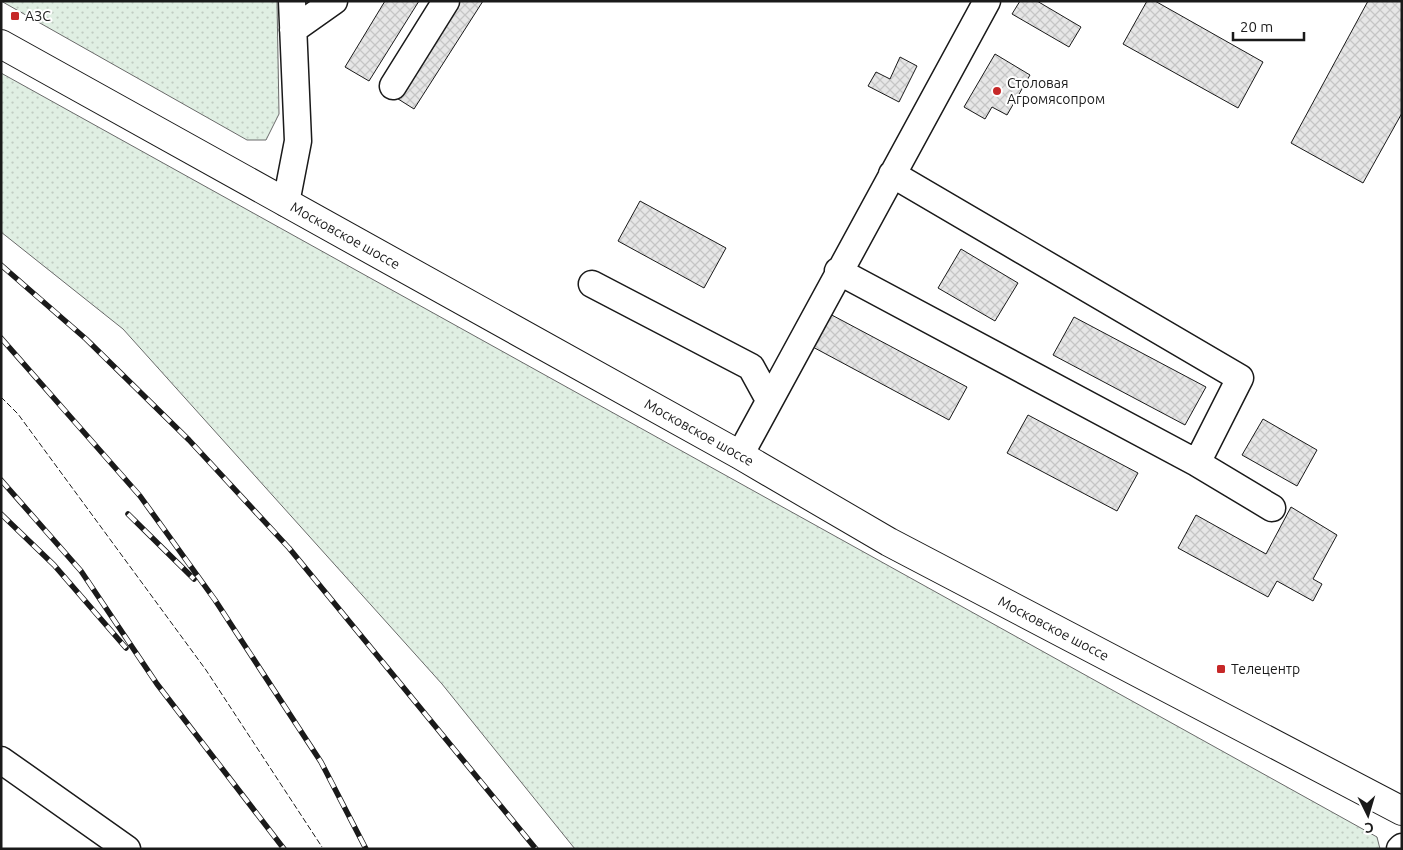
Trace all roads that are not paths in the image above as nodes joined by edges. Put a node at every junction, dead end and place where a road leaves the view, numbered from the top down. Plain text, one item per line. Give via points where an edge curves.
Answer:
1 (292, 1) edge
2 (334, 1) edge
3 (446, 1) edge
4 (987, 1) edge
5 (293, 30) junction
6 (1, 44) edge
7 (393, 86) dead end
8 (892, 174) junction
9 (286, 203) junction
10 (838, 271) junction
11 (592, 284) dead end
12 (768, 398) junction
13 (740, 455) junction
14 (1197, 463) junction
15 (1272, 508) dead end
16 (1, 760) edge
17 (1402, 811) edge
18 (127, 849) edge

1 - 5 street
2 - 5 street
3 - 7 street
4 - 8 street
5 - 9 street via 298,142
6 - 9 main road, Московское шоссе
8 - 10 street
8 - 14 street via 1240,378
9 - 13 main road, Московское шоссе
10 - 12 street
10 - 14 street
11 - 12 street via 751,367
12 - 13 street
13 - 17 main road, Московское шоссе via 889,542
14 - 15 street
16 - 18 street

